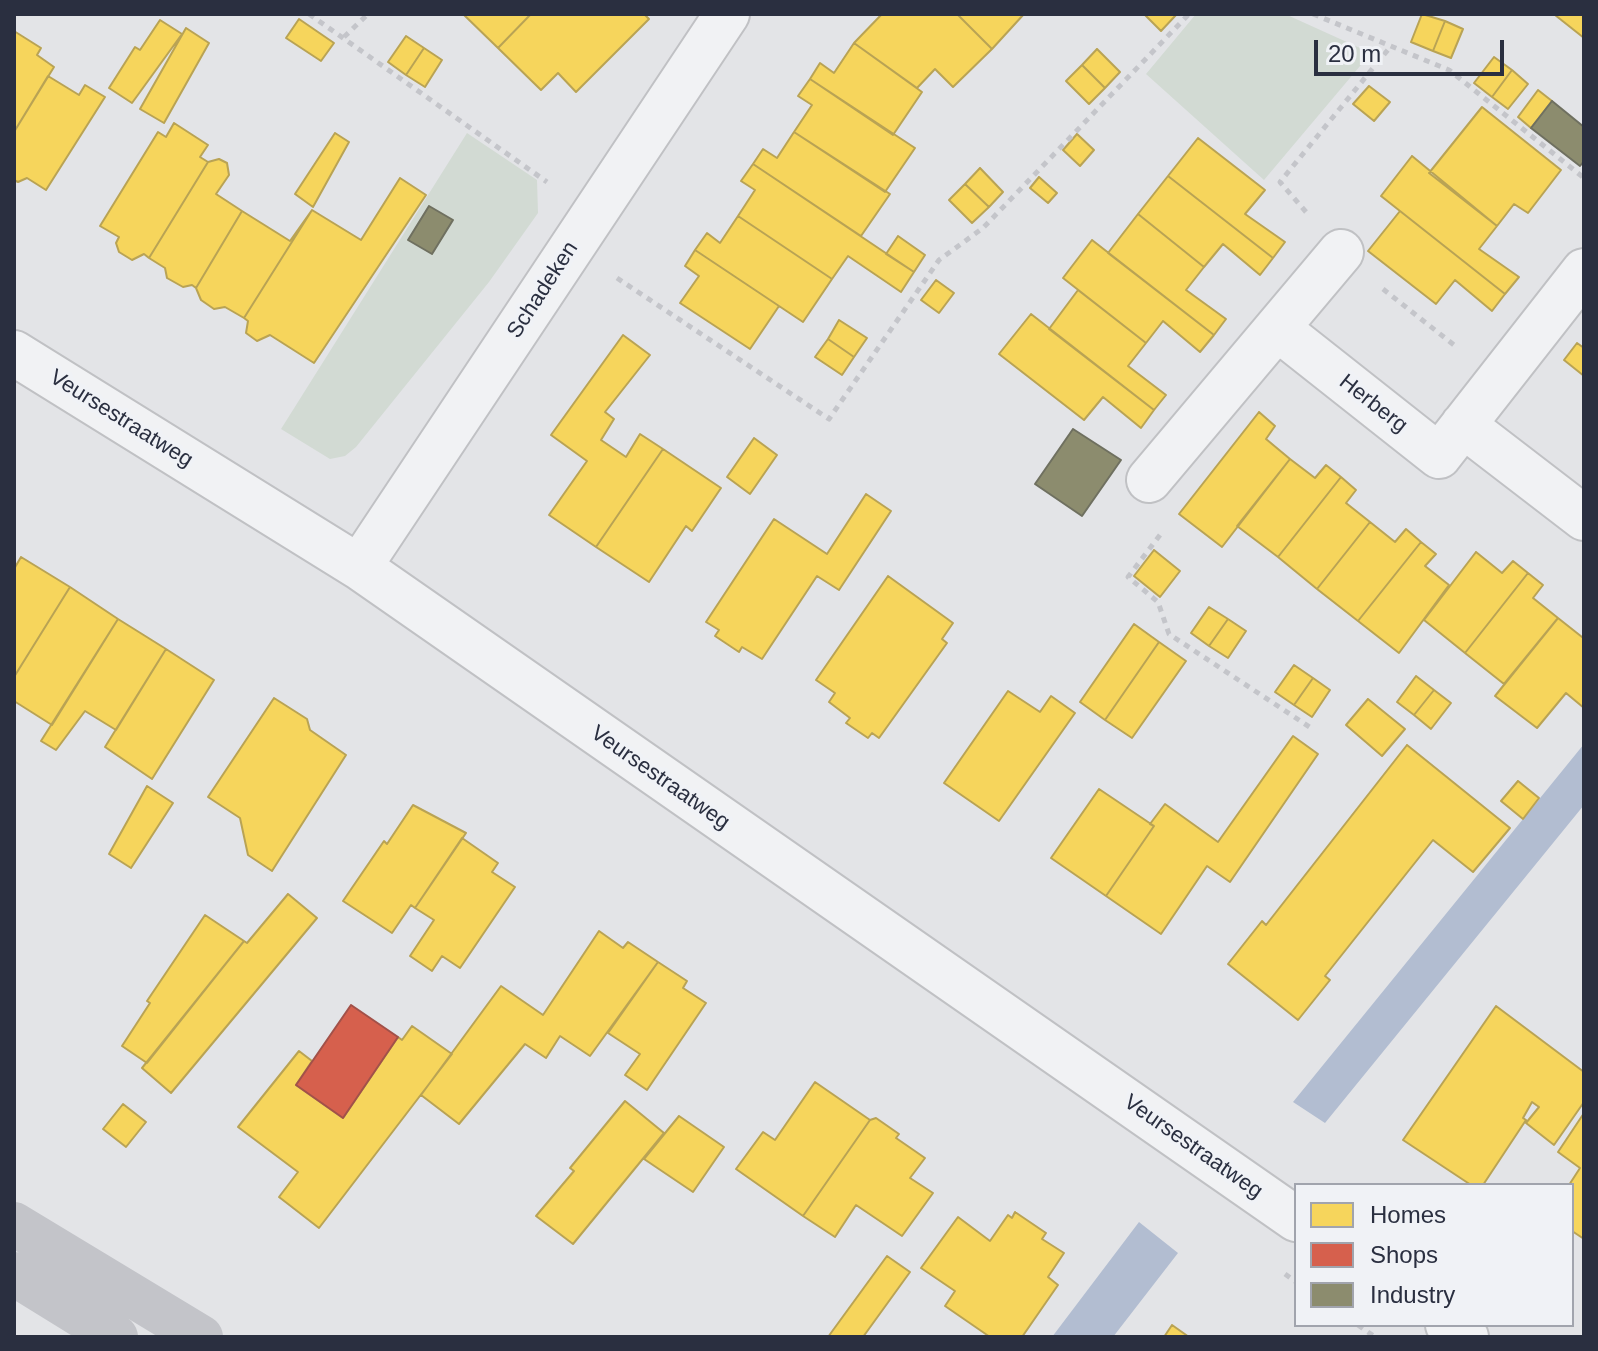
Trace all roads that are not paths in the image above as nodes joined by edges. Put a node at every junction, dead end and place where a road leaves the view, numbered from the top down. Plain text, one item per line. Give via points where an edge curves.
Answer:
1 (727, 14) edge
2 (1341, 252) dead end
3 (1584, 271) edge
4 (1277, 328) junction
5 (14, 353) edge
6 (1463, 425) junction
7 (1149, 480) road end
8 (1584, 518) edge
9 (359, 567) junction
10 (1294, 1218) edge
11 (14, 1224) edge
12 (14, 1274) edge
13 (116, 1337) edge
14 (201, 1337) edge

1 - 9 street, Schadeken
2 - 4 street
3 - 6 street, Herberg
4 - 6 street, Herberg via 1439,456
4 - 7 street
5 - 9 street, Veursestraatweg
6 - 8 street
9 - 10 street, Veursestraatweg
11 - 14 street
12 - 13 street

